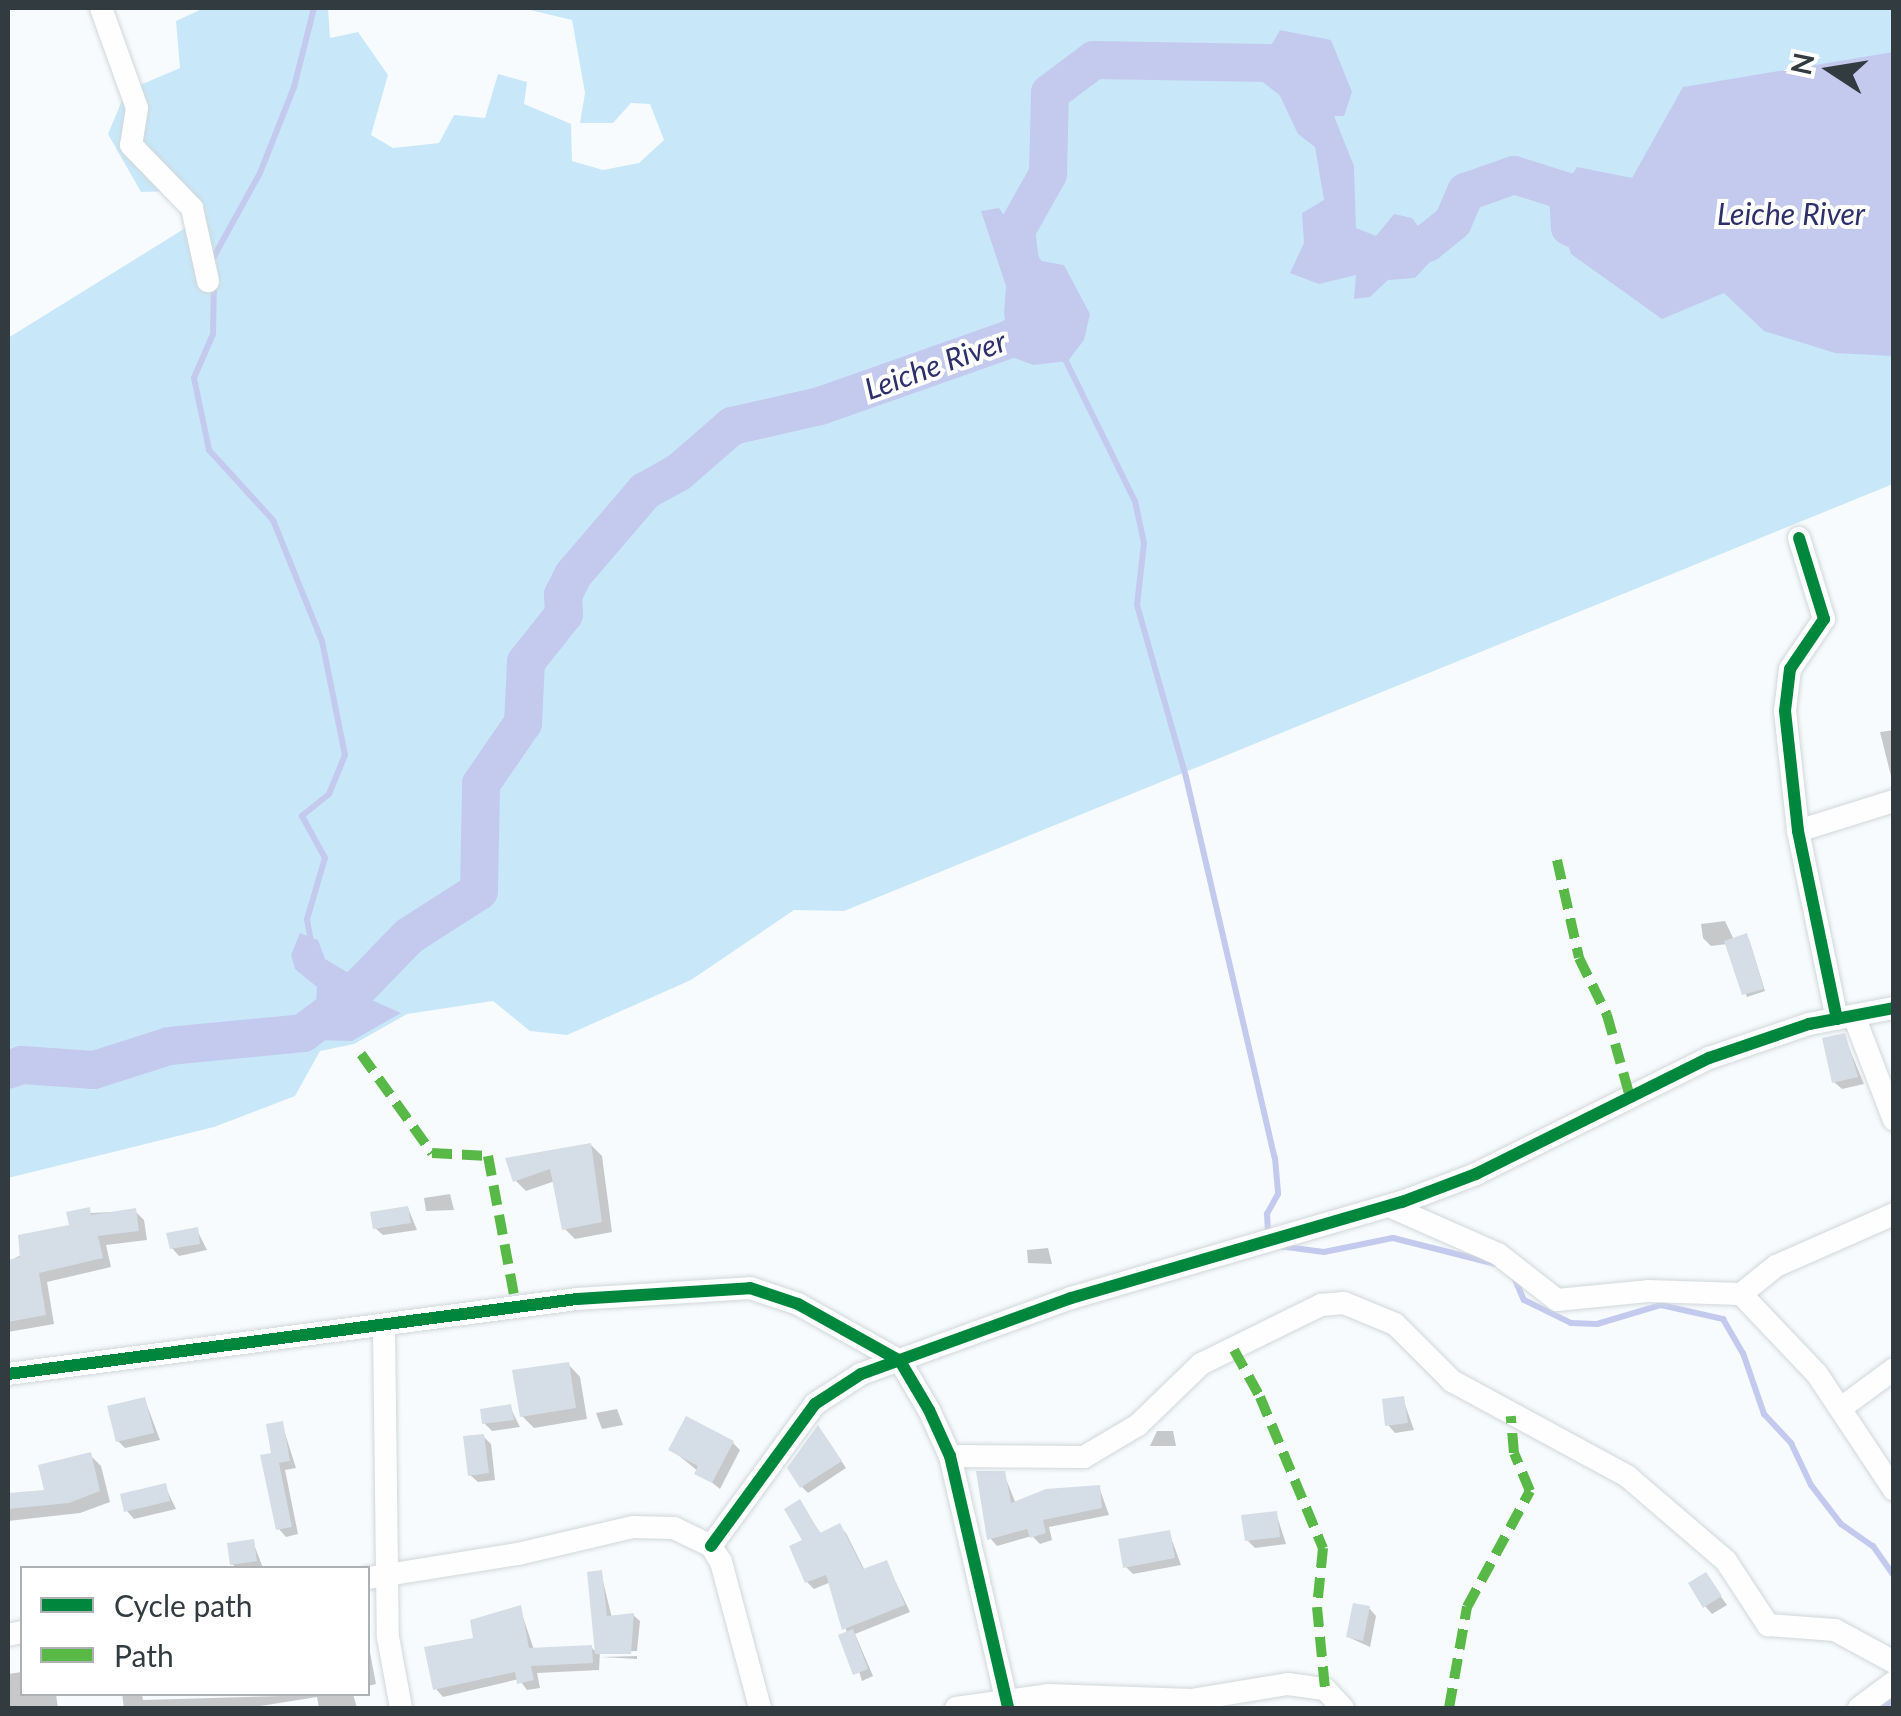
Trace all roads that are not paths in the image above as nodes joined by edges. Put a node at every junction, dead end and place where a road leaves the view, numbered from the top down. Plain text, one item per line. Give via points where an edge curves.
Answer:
1 (101, 8) edge
2 (208, 281) dead end
3 (1799, 538) dead end
4 (1894, 801) edge
5 (1798, 831) junction
6 (1894, 1008) edge
7 (1846, 1018) junction
8 (1894, 1120) edge
9 (1389, 1206) junction
10 (1894, 1214) edge
11 (1741, 1294) junction
12 (384, 1326) junction
13 (900, 1360) junction
14 (1894, 1370) edge
15 (8, 1374) edge
16 (1841, 1408) junction
17 (950, 1456) junction
18 (1894, 1490) edge
19 (711, 1546) junction
20 (379, 1576) edge
21 (1894, 1662) edge
22 (1894, 1682) edge
23 (1007, 1705) edge
24 (401, 1708) edge
25 (760, 1708) edge
26 (956, 1708) edge
27 (1343, 1708) edge
28 (1859, 1708) edge

1 - 2 street via 136,108 131,145 192,208
3 - 5 street via 1824,619 1787,682
4 - 5 street
5 - 7 street
6 - 7 street
7 - 8 street
7 - 9 street via 1709,1058 1476,1174
9 - 11 street via 1498,1254 1557,1300 1648,1290
9 - 13 street via 1071,1298
10 - 11 street via 1776,1266
11 - 16 street
12 - 13 street via 577,1299 750,1288 836,1321
12 - 15 street
12 - 20 street
13 - 17 street
13 - 19 street via 835,1387 815,1404
14 - 16 street
16 - 18 street
17 - 21 street via 1084,1456 1138,1425 1201,1364 1321,1305 1344,1302 1394,1324 1452,1382 1627,1476 1726,1561 1768,1625 1835,1630
17 - 23 street
19 - 20 street via 655,1524
19 - 25 street via 729,1584
20 - 24 street
22 - 28 street
23 - 26 street
23 - 27 street via 1069,1695 1191,1700 1288,1684 1325,1688

